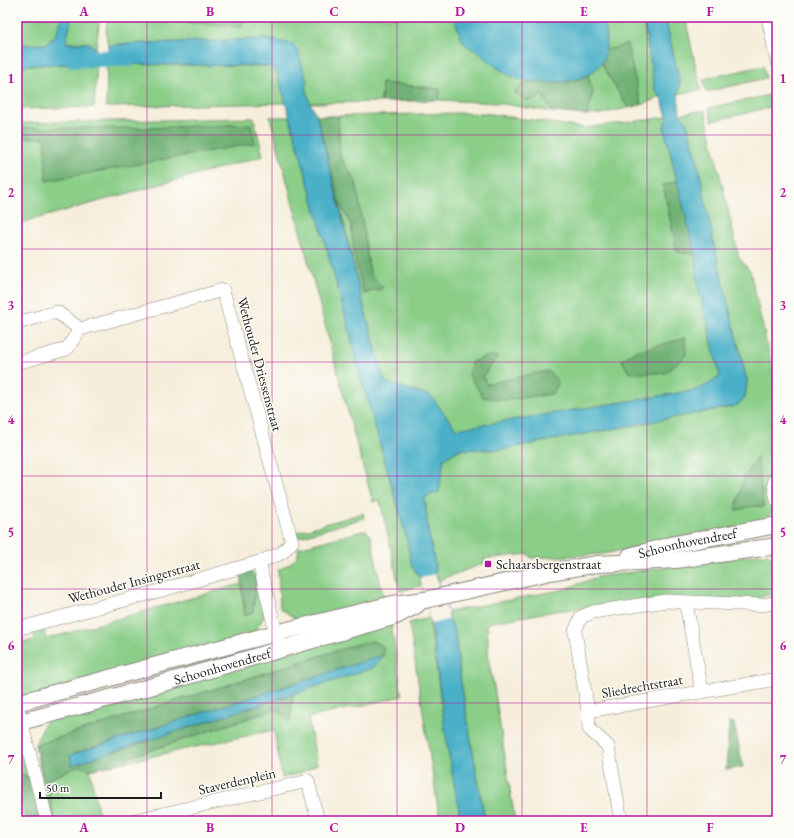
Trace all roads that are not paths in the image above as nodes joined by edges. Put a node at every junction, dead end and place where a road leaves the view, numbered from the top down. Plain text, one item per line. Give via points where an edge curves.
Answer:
1 (768, 17) edge
2 (777, 61) edge
3 (17, 323) edge
4 (80, 329) junction
5 (17, 363) edge
6 (777, 478) edge
7 (777, 500) edge
8 (777, 525) edge
9 (292, 542) joint
10 (777, 546) edge
11 (260, 562) junction
12 (598, 564) junction
13 (425, 600) junction
14 (777, 602) edge
15 (686, 603) junction
16 (17, 629) edge
17 (276, 633) junction
18 (280, 649) junction
19 (777, 679) edge
20 (702, 692) junction
21 (17, 705) edge
22 (588, 711) junction
23 (19, 722) edge
24 (47, 821) edge
25 (132, 821) edge
26 (318, 821) edge
27 (621, 821) edge

1 - 2 street
3 - 4 street via 57,312
4 - 5 street via 67,350
4 - 9 street, Wethouder Driessenstraat via 223,290
6 - 7 street via 774,483
8 - 12 street, Schoonhovendreef via 675,544
9 - 11 street, Wethouder Insingerstraat via 282,553
10 - 12 street, Schoonhovendreef via 676,560
11 - 16 street, Wethouder Insingerstraat
11 - 17 street
12 - 13 street, Schoonhovendreef
13 - 17 street, Schoonhovendreef via 393,604
13 - 18 street, Schoonhovendreef via 396,616
14 - 15 street via 763,605
15 - 20 street, Sliedrechtstraat
15 - 22 street via 666,601 593,612 581,617 575,631
17 - 18 street
17 - 21 street, Schoonhovendreef
18 - 23 street, Schoonhovendreef
19 - 20 street, Sliedrechtstraat
20 - 22 street, Sliedrechtstraat
21 - 23 street
22 - 27 street via 589,729 608,746
23 - 24 street
25 - 26 street, Staverdenplein via 308,781

